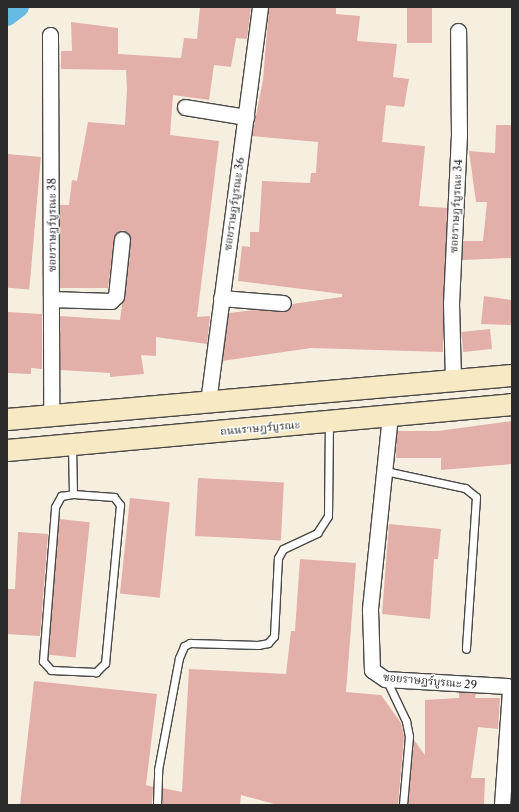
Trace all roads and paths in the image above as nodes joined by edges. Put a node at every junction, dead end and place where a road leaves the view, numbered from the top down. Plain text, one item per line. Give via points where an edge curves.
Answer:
1 (260, 7) edge
2 (458, 31) dead end
3 (50, 35) dead end
4 (185, 107) dead end
5 (246, 117) junction
6 (122, 239) dead end
7 (221, 298) junction
8 (51, 299) junction
9 (283, 303) dead end
10 (512, 375) edge
11 (453, 380) junction
12 (208, 402) junction
13 (512, 404) edge
14 (51, 415) junction
15 (390, 415) junction
16 (7, 419) edge
17 (329, 421) junction
18 (72, 444) junction
19 (7, 450) edge
20 (385, 471) junction
21 (73, 494) junction
22 (466, 649) dead end
23 (386, 679) junction
24 (157, 805) edge
25 (403, 805) edge
26 (502, 805) edge

1 - 5 street, ซอยราษฎร์บูรณะ 36
2 - 11 street, ซอยราษฎร์บูรณะ 34 via 459,136 451,304
3 - 8 street, ซอยราษฎร์บูรณะ 38
4 - 5 street
5 - 7 street, ซอยราษฎร์บูรณะ 36
6 - 8 street via 116,296 111,301
7 - 9 street
7 - 12 street, ซอยราษฎร์บูรณะ 36
8 - 14 street, ซอยราษฎร์บูรณะ 38
10 - 11 main road
11 - 12 main road
12 - 14 main road
13 - 15 main road, ถนนราษฎร์บูรณะ
14 - 16 main road
15 - 17 main road, ถนนราษฎร์บูรณะ
15 - 20 street, ซอยราษฎร์บูรณะ 29
17 - 18 main road, ถนนราษฎร์บูรณะ
17 - 24 lane via 328,516 317,533 283,549 278,558 274,636 268,643 190,643 184,646 179,658 158,770
18 - 19 main road, ถนนราษฎร์บูรณะ
18 - 21 lane
20 - 22 lane via 466,488 476,497
20 - 23 street, ซอยราษฎร์บูรณะ 29 via 370,610 370,662 377,676
21 - 21 lane via 114,497 120,505 105,663 96,672 51,670 43,661 55,507 61,496
23 - 25 lane via 406,721 409,736
23 - 26 street, ซอยราษฎร์บูรณะ 29 via 506,686 510,690

